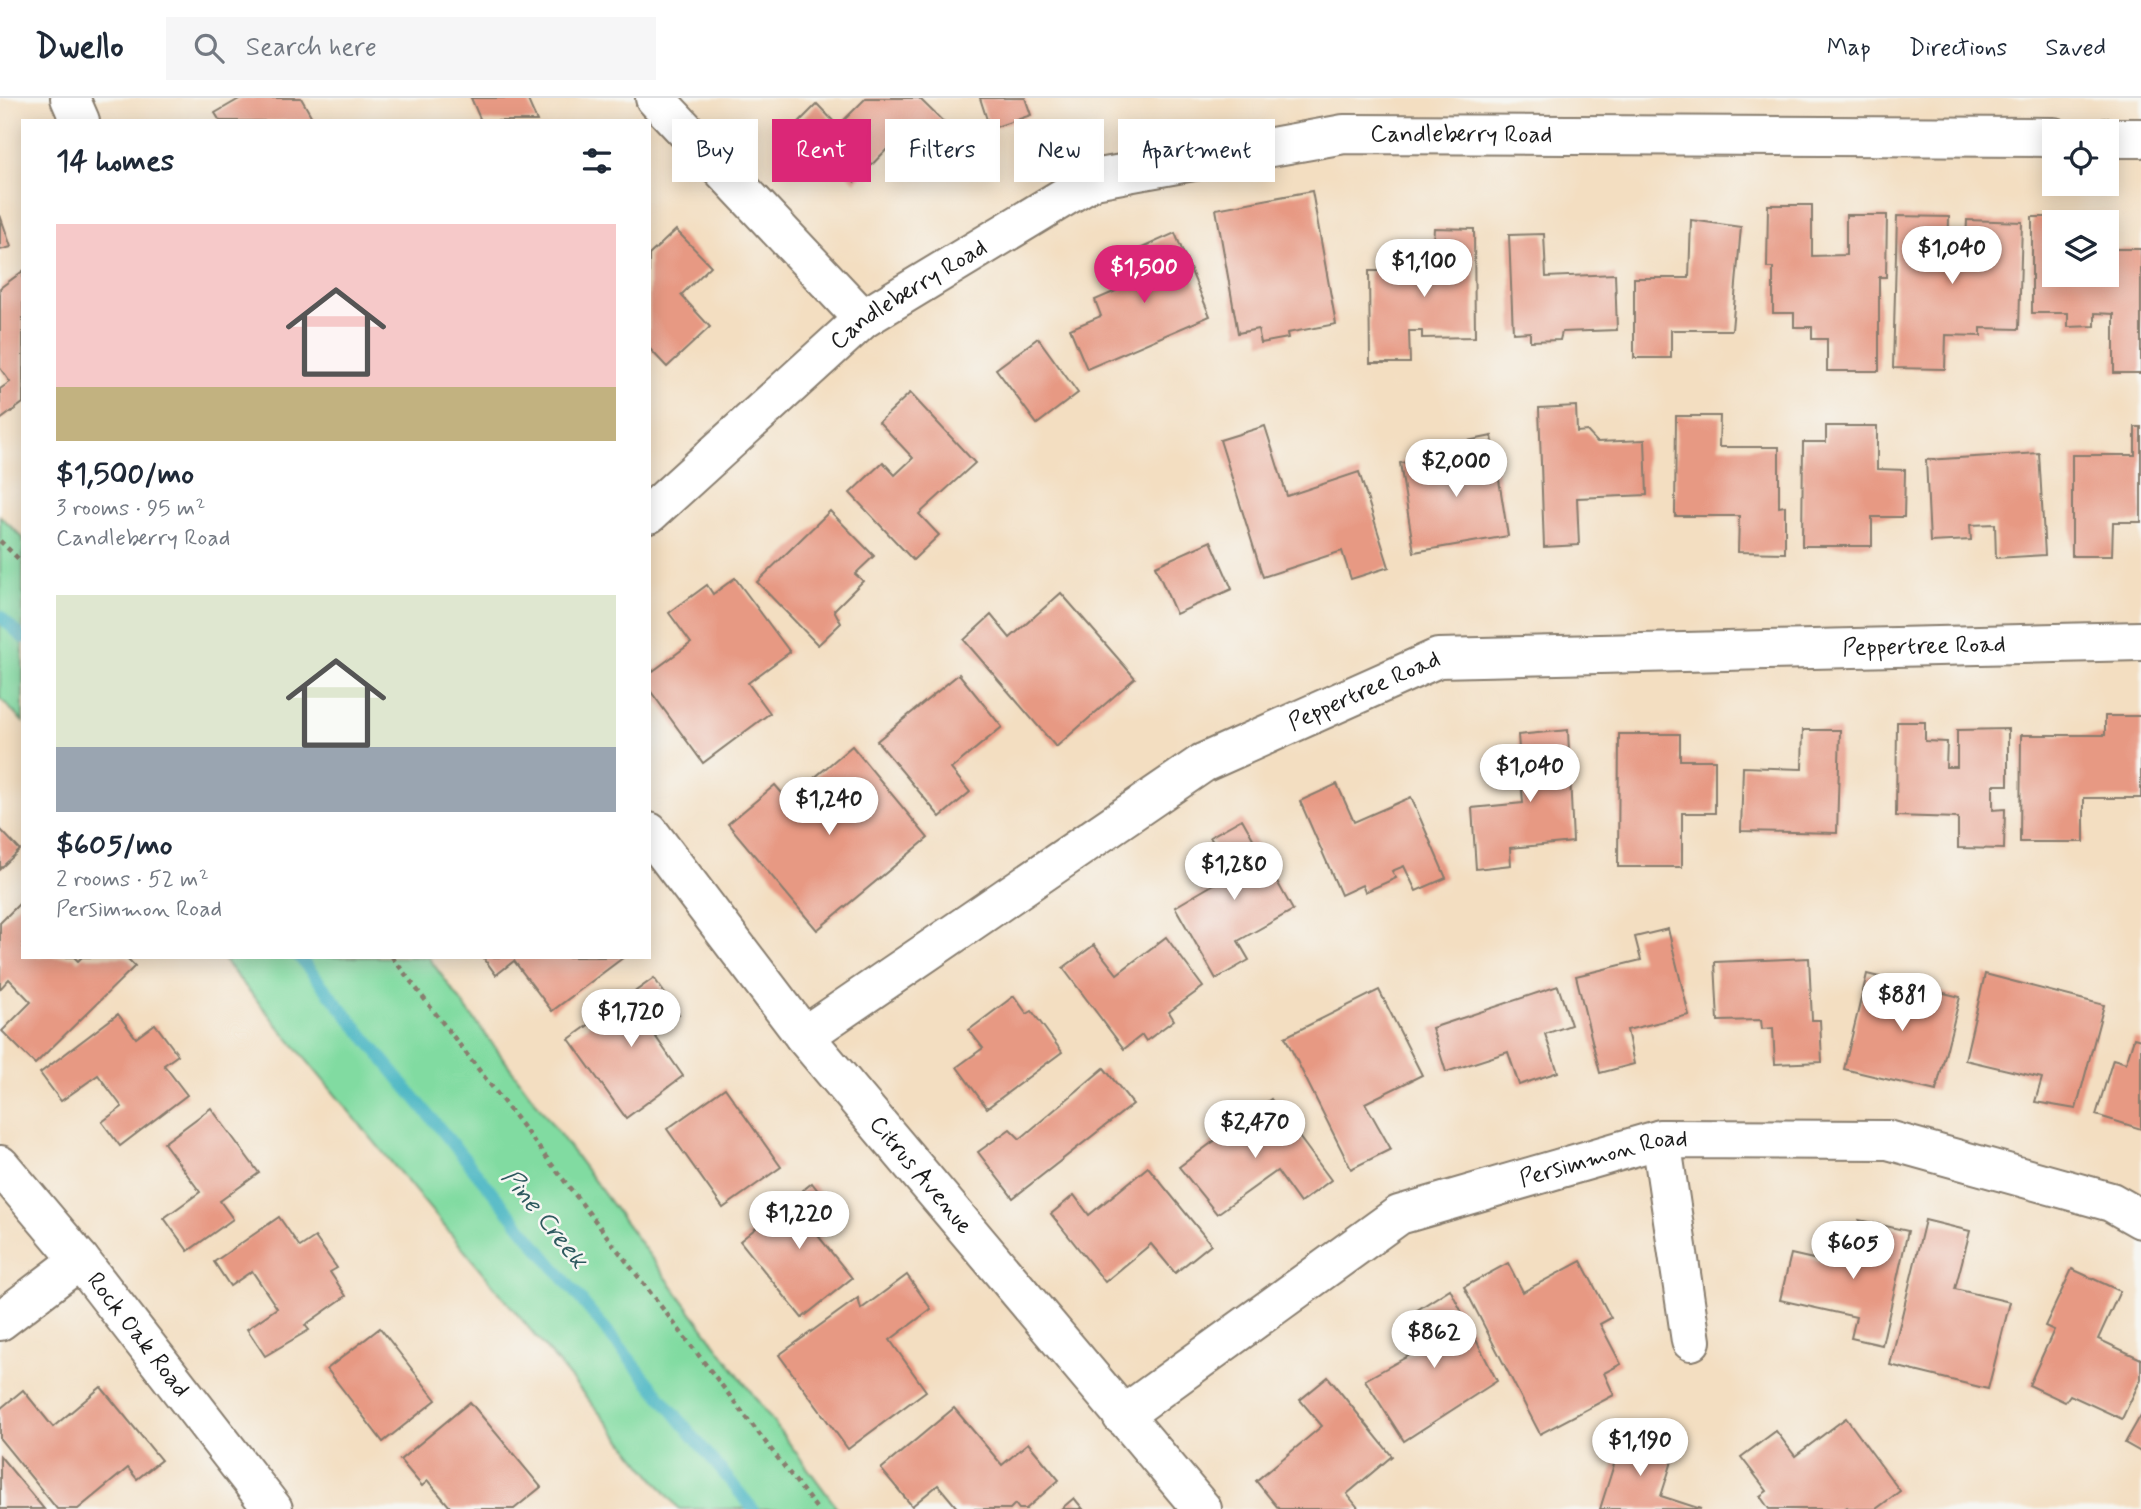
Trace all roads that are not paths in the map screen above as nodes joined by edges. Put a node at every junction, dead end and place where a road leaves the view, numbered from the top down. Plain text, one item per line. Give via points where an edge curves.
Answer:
1 (70, 98) edge
2 (655, 98) edge
3 (79, 119) edge
4 (2042, 137) edge
5 (2119, 138) edge
6 (2141, 138) edge
7 (863, 319) junction
8 (651, 512) edge
9 (2141, 641) edge
10 (651, 835) edge
11 (804, 1036) junction
12 (1661, 1139) junction
13 (0, 1165) edge
14 (2141, 1219) edge
15 (80, 1260) junction
16 (0, 1321) edge
17 (1691, 1341) dead end
18 (1122, 1416) junction
19 (273, 1509) edge
20 (1202, 1509) edge

1 - 3 street
2 - 7 street
4 - 7 street, Candleberry Road via 1345,134 1094,180
5 - 6 street
7 - 8 street, Candleberry Road
9 - 11 street, Peppertree Road via 1438,658 1203,763
10 - 11 street, Citrus Avenue
11 - 18 street, Citrus Avenue
12 - 14 street, Persimmon Road via 1888,1140 2111,1202
12 - 17 street
12 - 18 street, Persimmon Road via 1399,1215
13 - 15 street, Rock Oak Road
15 - 16 street
15 - 19 street, Rock Oak Road
18 - 20 street, Citrus Avenue

